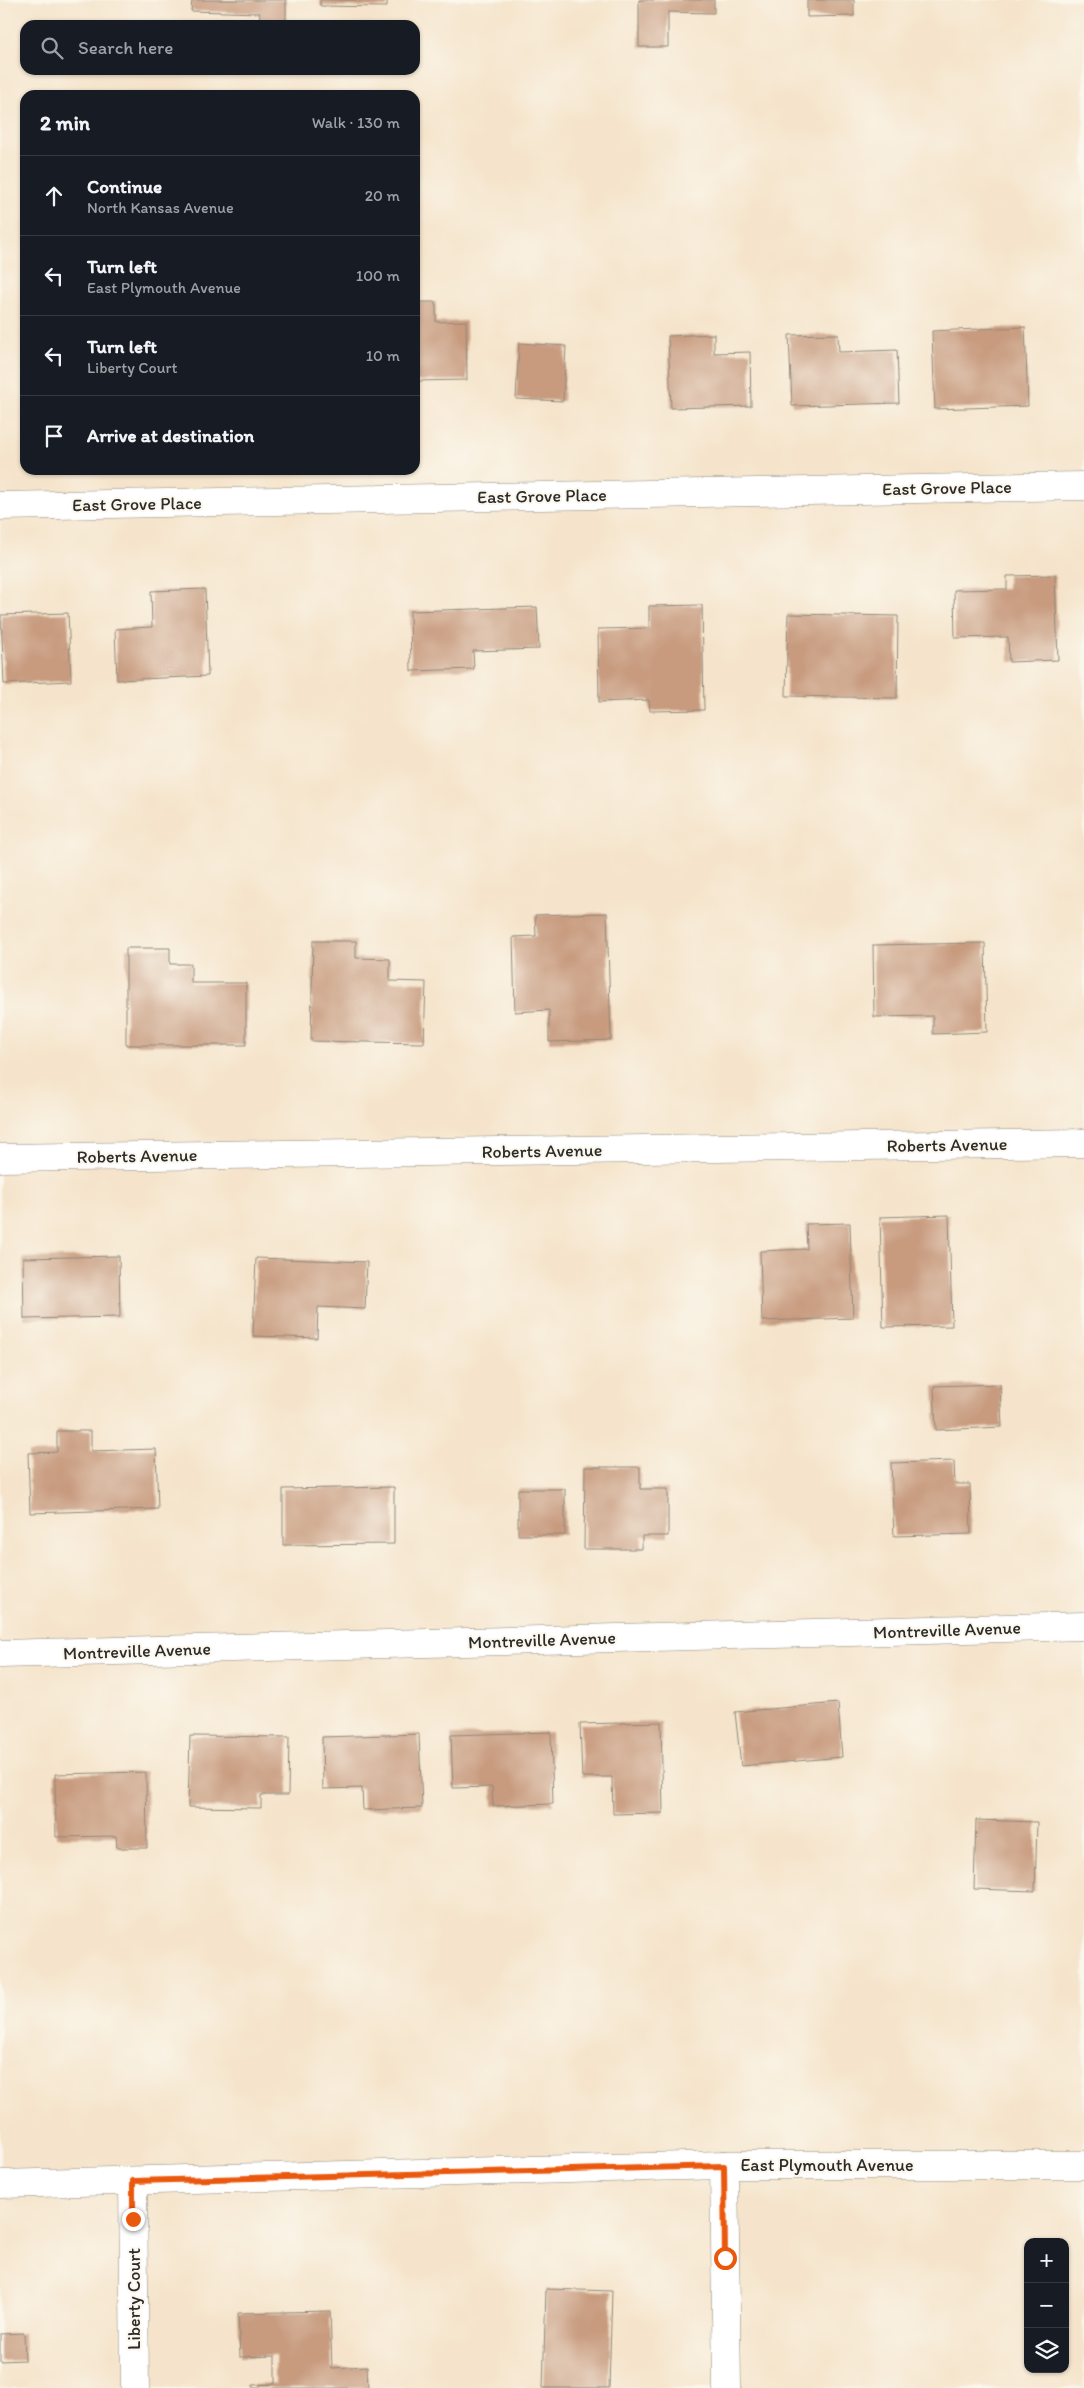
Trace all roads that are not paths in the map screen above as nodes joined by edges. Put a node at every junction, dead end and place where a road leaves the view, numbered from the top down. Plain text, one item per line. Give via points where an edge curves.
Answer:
1 (1084, 486) edge
2 (0, 506) edge
3 (1084, 1143) edge
4 (0, 1158) edge
5 (1084, 1626) edge
6 (0, 1654) edge
7 (1084, 2165) edge
8 (724, 2166) junction
9 (133, 2181) junction
10 (0, 2184) edge
11 (135, 2388) edge
12 (727, 2388) edge

1 - 2 street, East Grove Place
3 - 4 street, Roberts Avenue
5 - 6 street, Montreville Avenue
7 - 8 street, East Plymouth Avenue
8 - 9 street, East Plymouth Avenue
8 - 12 street
9 - 10 street, East Plymouth Avenue
9 - 11 street, Liberty Court

